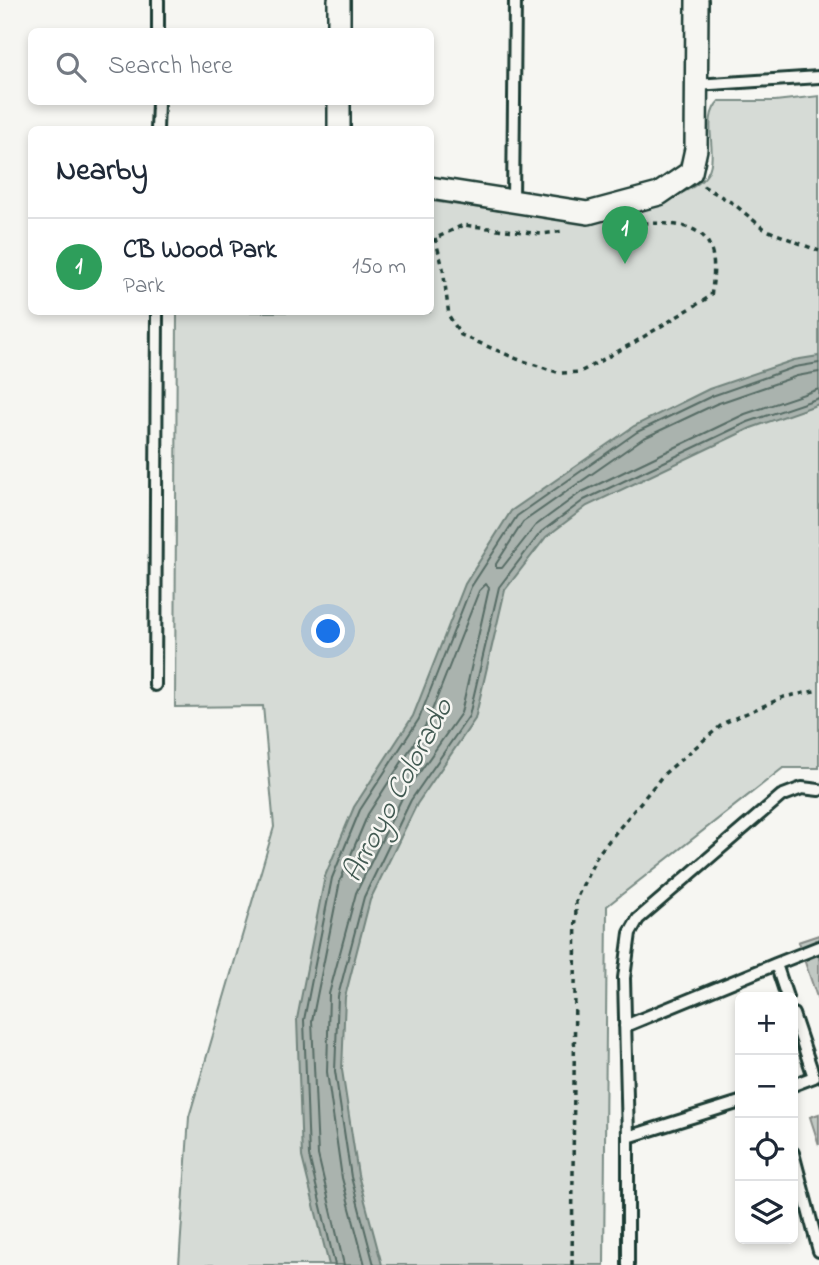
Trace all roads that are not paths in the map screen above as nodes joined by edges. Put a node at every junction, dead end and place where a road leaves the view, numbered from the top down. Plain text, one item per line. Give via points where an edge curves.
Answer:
1 (158, 0) edge
2 (339, 0) edge
3 (515, 0) edge
4 (697, 0) edge
5 (158, 28) edge
6 (339, 28) edge
7 (819, 77) edge
8 (696, 95) junction
9 (158, 105) edge
10 (339, 105) edge
11 (158, 126) edge
12 (340, 126) edge
13 (434, 189) edge
14 (513, 201) junction
15 (157, 315) edge
16 (155, 685) dead end
17 (819, 790) edge
18 (819, 947) edge
19 (776, 964) junction
20 (785, 992) edge
21 (625, 1026) junction
22 (798, 1029) edge
23 (798, 1082) edge
24 (735, 1104) edge
25 (628, 1137) junction
26 (798, 1172) edge
27 (819, 1251) edge
28 (628, 1265) edge

1 - 5 lane
2 - 6 street
3 - 14 lane
4 - 8 street
7 - 8 lane
8 - 14 street via 691,172 659,194 588,213
9 - 11 lane
10 - 12 street
13 - 14 street
15 - 16 lane
17 - 21 lane via 802,788 781,796 638,919 630,933 624,978
18 - 19 lane
19 - 20 lane
19 - 21 lane
21 - 25 lane
22 - 23 lane via 814,1077
24 - 25 lane
25 - 28 lane
26 - 27 lane

